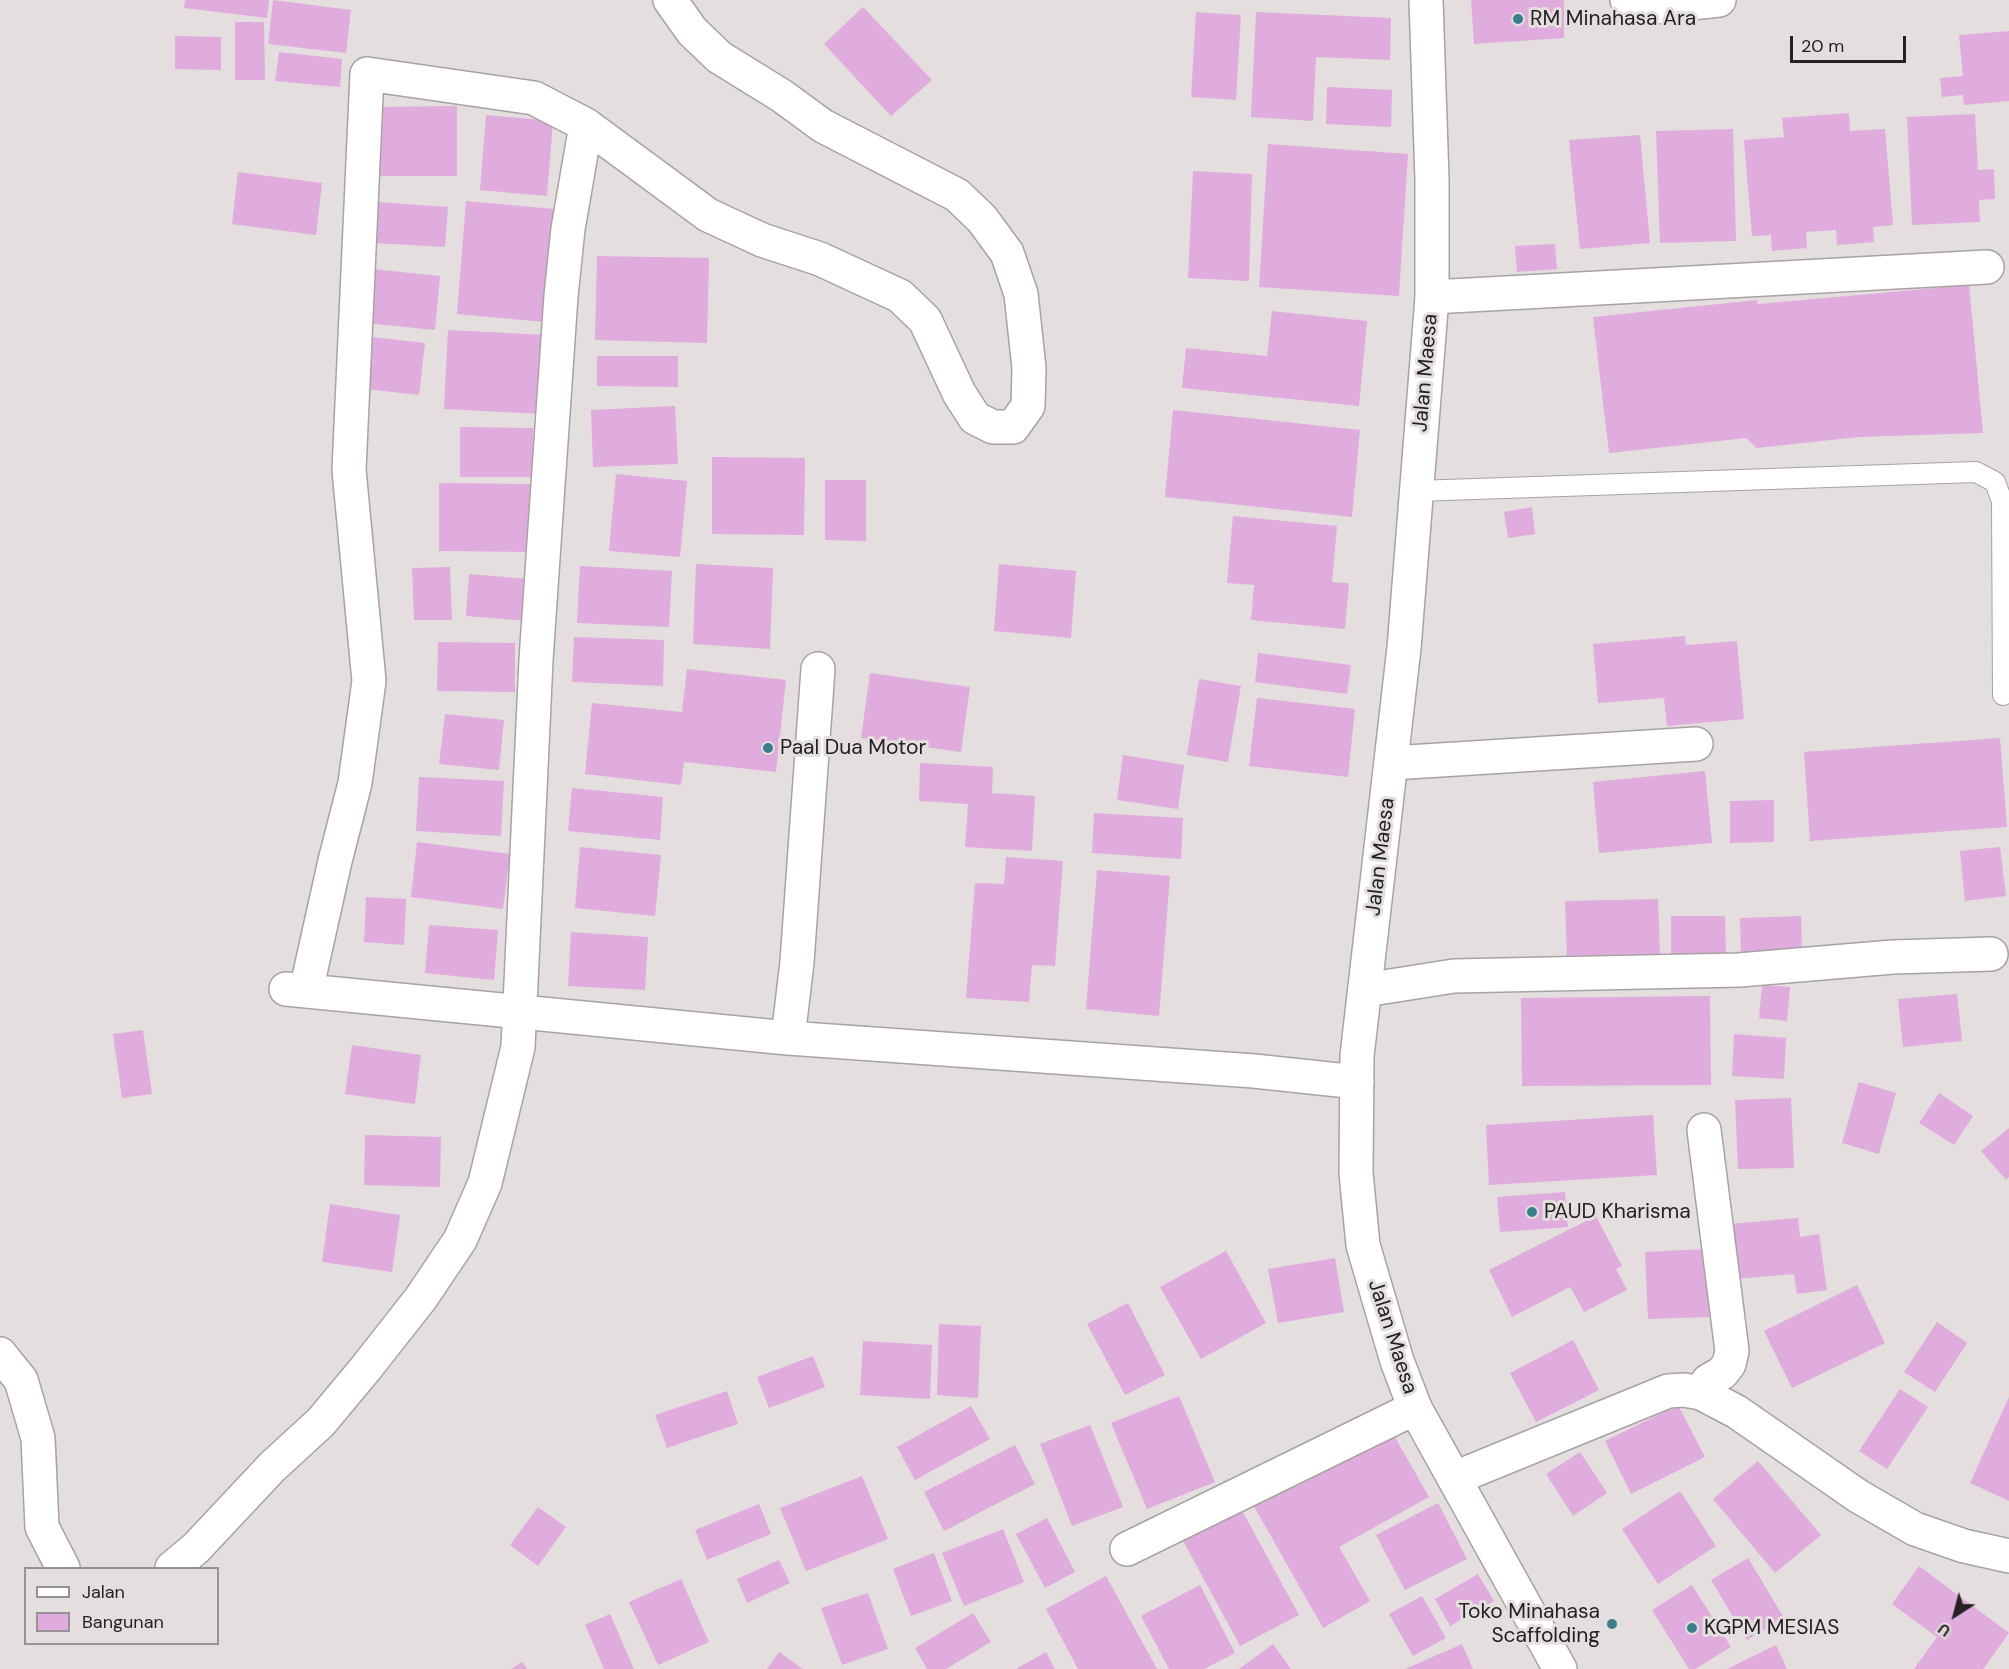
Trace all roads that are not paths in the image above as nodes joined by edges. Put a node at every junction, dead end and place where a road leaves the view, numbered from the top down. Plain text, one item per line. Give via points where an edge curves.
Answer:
1 (670, 0) edge
2 (1426, 0) edge
3 (1627, 0) edge
4 (1719, 0) edge
5 (586, 125) junction
6 (1987, 267) dead end
7 (1432, 297) junction
8 (1416, 491) junction
9 (818, 669) dead end
10 (2003, 695) dead end
11 (1695, 744) dead end
12 (1392, 763) junction
13 (1991, 954) dead end
14 (1365, 990) junction
15 (520, 1010) junction
16 (788, 1038) junction
17 (1357, 1082) junction
18 (1704, 1130) dead end
19 (0, 1354) edge
20 (1701, 1393) junction
21 (1415, 1408) junction
22 (1455, 1478) junction
23 (1127, 1549) dead end
24 (2009, 1556) edge
25 (62, 1567) edge
26 (174, 1567) edge
27 (1560, 1669) edge

1 - 5 street via 692,31 719,57 823,126 957,195 982,219 1007,252 1021,294 1029,368 1028,406 1013,427 993,427 975,418 959,393 926,320 900,296 708,214
2 - 7 street, Jalan Maesa
3 - 4 street via 1636,9
5 - 15 street via 561,296 536,660
5 - 15 street via 534,98 368,74 349,470 369,681 355,783 296,990
6 - 7 street
7 - 8 street, Jalan Maesa
8 - 10 lane via 1976,472 1995,482 2002,501
8 - 12 street, Jalan Maesa
9 - 16 street
11 - 12 street
12 - 14 street, Jalan Maesa
13 - 14 street via 1893,957 1739,970 1454,976
14 - 17 street, Jalan Maesa
15 - 16 street
15 - 26 street via 518,1047 495,1146 485,1184 460,1240 421,1298 321,1422
16 - 17 street via 1254,1071
17 - 21 street, Jalan Maesa via 1356,1173 1363,1245
18 - 20 street via 1732,1351 1729,1364 1708,1381
19 - 25 street via 21,1380 38,1438 42,1527
20 - 22 street via 1668,1391
20 - 24 street via 1737,1412 1858,1496 1915,1529
21 - 22 street, Jalan Maesa
21 - 23 street
22 - 27 street, Jalan Maesa

